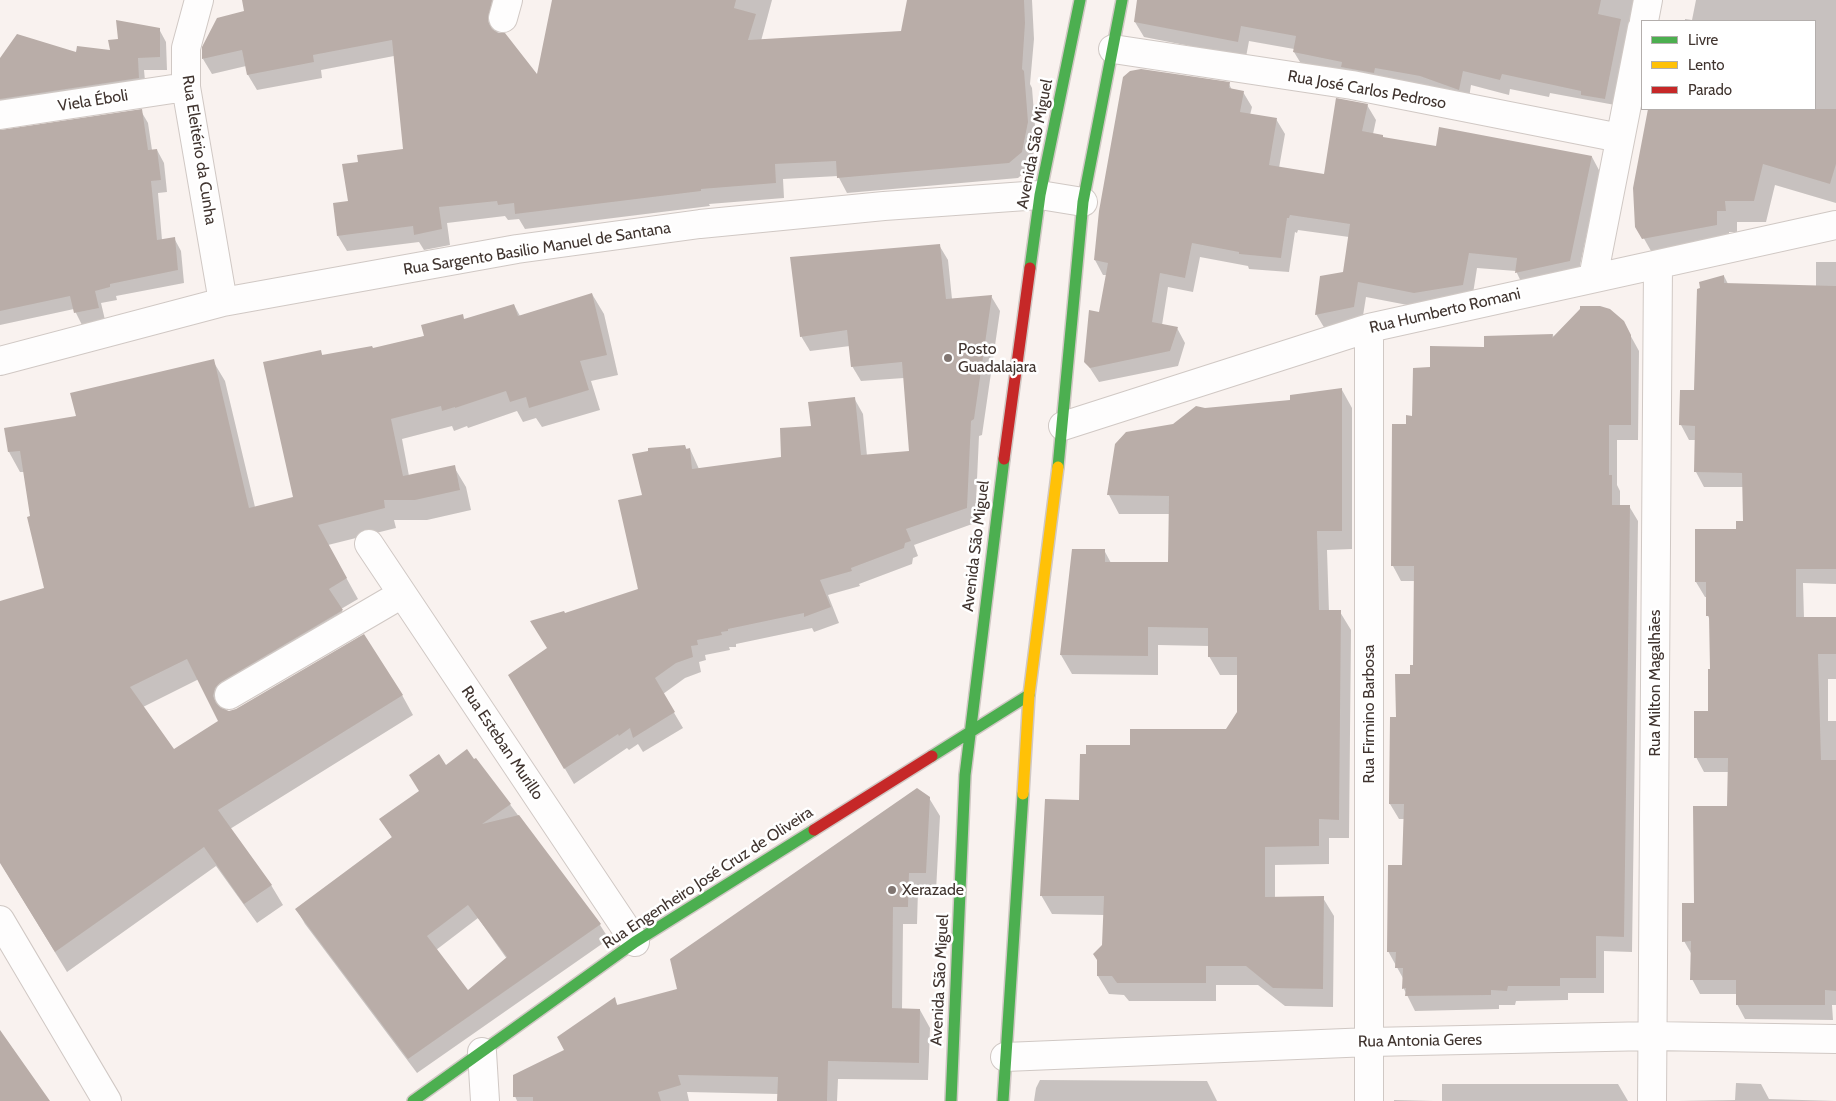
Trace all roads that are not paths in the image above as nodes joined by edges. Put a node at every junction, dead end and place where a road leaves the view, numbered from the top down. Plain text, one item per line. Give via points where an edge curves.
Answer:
1 (199, 0) edge
2 (1080, 0) edge
3 (1122, 0) edge
4 (1648, 0) edge
5 (1644, 20) edge
6 (1641, 33) edge
7 (1113, 49) junction
8 (186, 86) junction
9 (0, 115) edge
10 (1620, 138) junction
11 (1040, 195) junction
12 (1084, 202) junction
13 (1836, 225) edge
14 (1658, 265) junction
15 (1593, 278) junction
16 (223, 302) junction
17 (1369, 328) junction
18 (0, 362) edge
19 (1063, 426) junction
20 (369, 544) dead end
21 (402, 594) junction
22 (229, 695) dead end
23 (1029, 695) junction
24 (970, 730) junction
25 (0, 920) edge
26 (635, 942) junction
27 (1652, 1036) junction
28 (1836, 1038) edge
29 (1370, 1042) junction
30 (482, 1052) junction
31 (1005, 1057) junction
32 (107, 1101) edge
33 (413, 1101) edge
34 (486, 1101) edge
35 (951, 1101) edge
36 (1003, 1101) edge
37 (1369, 1101) edge
38 (1652, 1101) edge

1 - 8 street, Rua Eleitério da Cunha via 186,48
2 - 11 main road, Avenida São Miguel
3 - 7 main road
4 - 5 street
6 - 10 street
7 - 10 street, Rua José Carlos Pedroso via 1352,85
7 - 12 main road
8 - 9 street, Viela Éboli
8 - 16 street, Rua Eleitério da Cunha
10 - 15 street
11 - 12 street, Rua Sargento Basilio Manuel de Santana
11 - 16 street, Rua Sargento Basilio Manuel de Santana via 690,225 517,250
11 - 24 main road, Avenida São Miguel
12 - 19 main road
13 - 14 street, Rua Humberto Romani
14 - 15 street, Rua Humberto Romani
14 - 27 street, Rua Milton Magalhães
15 - 17 street, Rua Humberto Romani
16 - 18 street, Rua Sargento Basilio Manuel de Santana
17 - 19 street, Rua Humberto Romani
17 - 29 street, Rua Firmino Barbosa
19 - 23 main road
20 - 21 street, Rua Esteban Murillo
21 - 22 street
21 - 26 street, Rua Esteban Murillo
23 - 24 main road, Rua Engenheiro José Cruz de Oliveira
23 - 31 main road
24 - 26 main road, Rua Engenheiro José Cruz de Oliveira
24 - 35 main road, Avenida São Miguel via 965,775
25 - 32 street
26 - 30 main road, Rua Engenheiro José Cruz de Oliveira
27 - 28 street, Rua Antonia Geres
27 - 29 street, Rua Antonia Geres
27 - 38 street, Rua Milton Magalhães
29 - 31 street, Rua Antonia Geres
29 - 37 street, Rua Firmino Barbosa
30 - 33 main road, Rua Engenheiro José Cruz de Oliveira
30 - 34 street
31 - 36 main road

